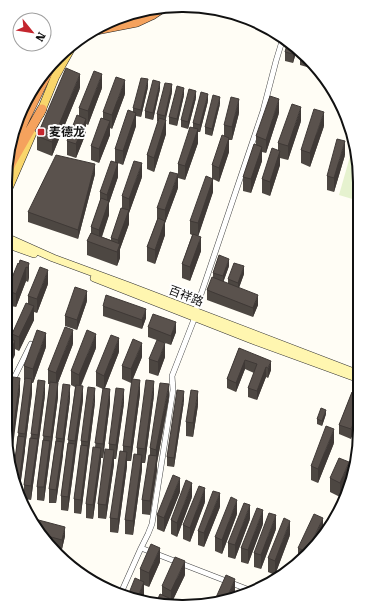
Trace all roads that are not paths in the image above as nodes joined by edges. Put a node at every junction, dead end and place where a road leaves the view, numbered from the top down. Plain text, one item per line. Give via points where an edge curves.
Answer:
1 (153, 14) edge
2 (114, 26) edge
3 (281, 44) edge
4 (65, 59) edge
5 (42, 109) junction
6 (13, 158) edge
7 (12, 180) edge
8 (12, 240) edge
9 (12, 246) edge
10 (195, 314) junction
11 (31, 344) edge
12 (353, 372) edge
13 (353, 378) edge
14 (12, 382) edge
15 (141, 548) junction
16 (245, 588) edge
17 (123, 589) edge

1 - 2 highway via 137,22
3 - 10 street via 263,111
4 - 5 main road
5 - 6 highway
5 - 7 main road
8 - 10 street, 百祥路
9 - 10 street, 百祥路
10 - 12 street, 百祥路
10 - 13 street, 百祥路 via 252,340
10 - 15 street via 172,376 173,390 152,524
11 - 14 street
15 - 16 street
15 - 17 street

